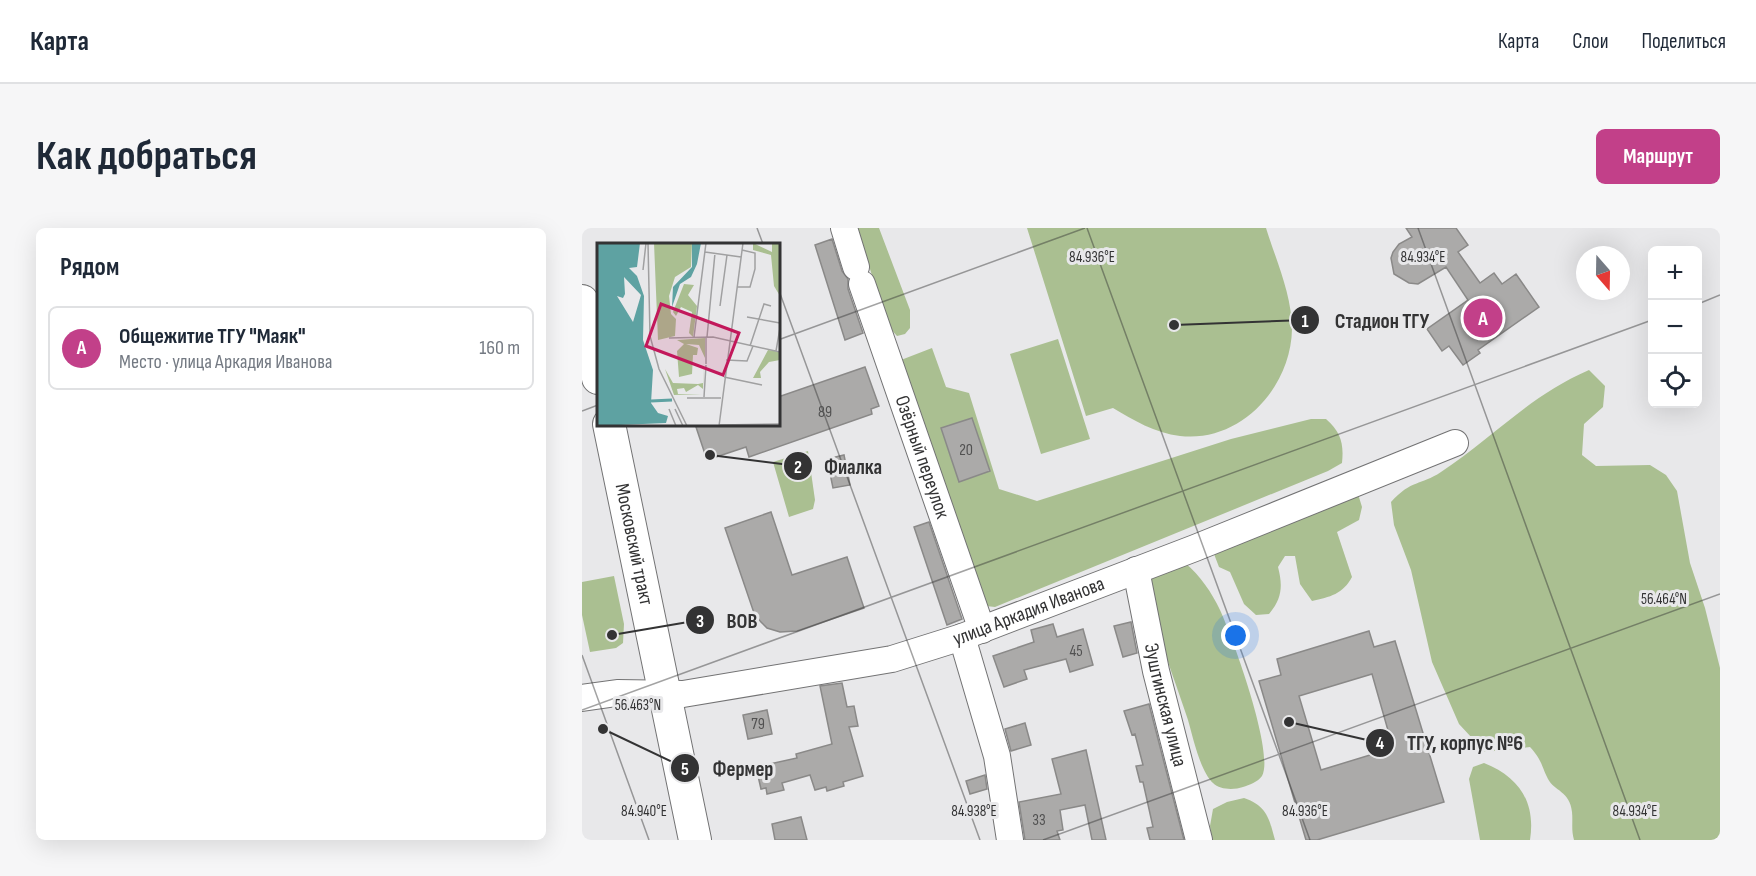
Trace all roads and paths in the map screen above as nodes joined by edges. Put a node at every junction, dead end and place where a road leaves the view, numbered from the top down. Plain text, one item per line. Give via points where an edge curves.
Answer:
1 (844, 228) edge
2 (582, 302) edge
3 (597, 373) edge
4 (609, 426) edge
5 (1455, 443) dead end
6 (1136, 570) junction
7 (972, 633) junction
8 (664, 694) junction
9 (582, 698) edge
10 (695, 840) edge
11 (1010, 840) edge
12 (1199, 840) edge

1 - 7 street, Озёрный переулок
2 - 3 main road
4 - 8 main road, Московский тракт
5 - 6 street, улица Аркадия Иванова
6 - 7 street, улица Аркадия Иванова
6 - 12 street, Эуштинская улица via 1156,671
7 - 8 street, улица Аркадия Иванова via 892,659 735,687
7 - 11 street, Озёрный переулок
8 - 9 street, улица Аркадия Иванова via 617,693
8 - 10 main road, Московский тракт

